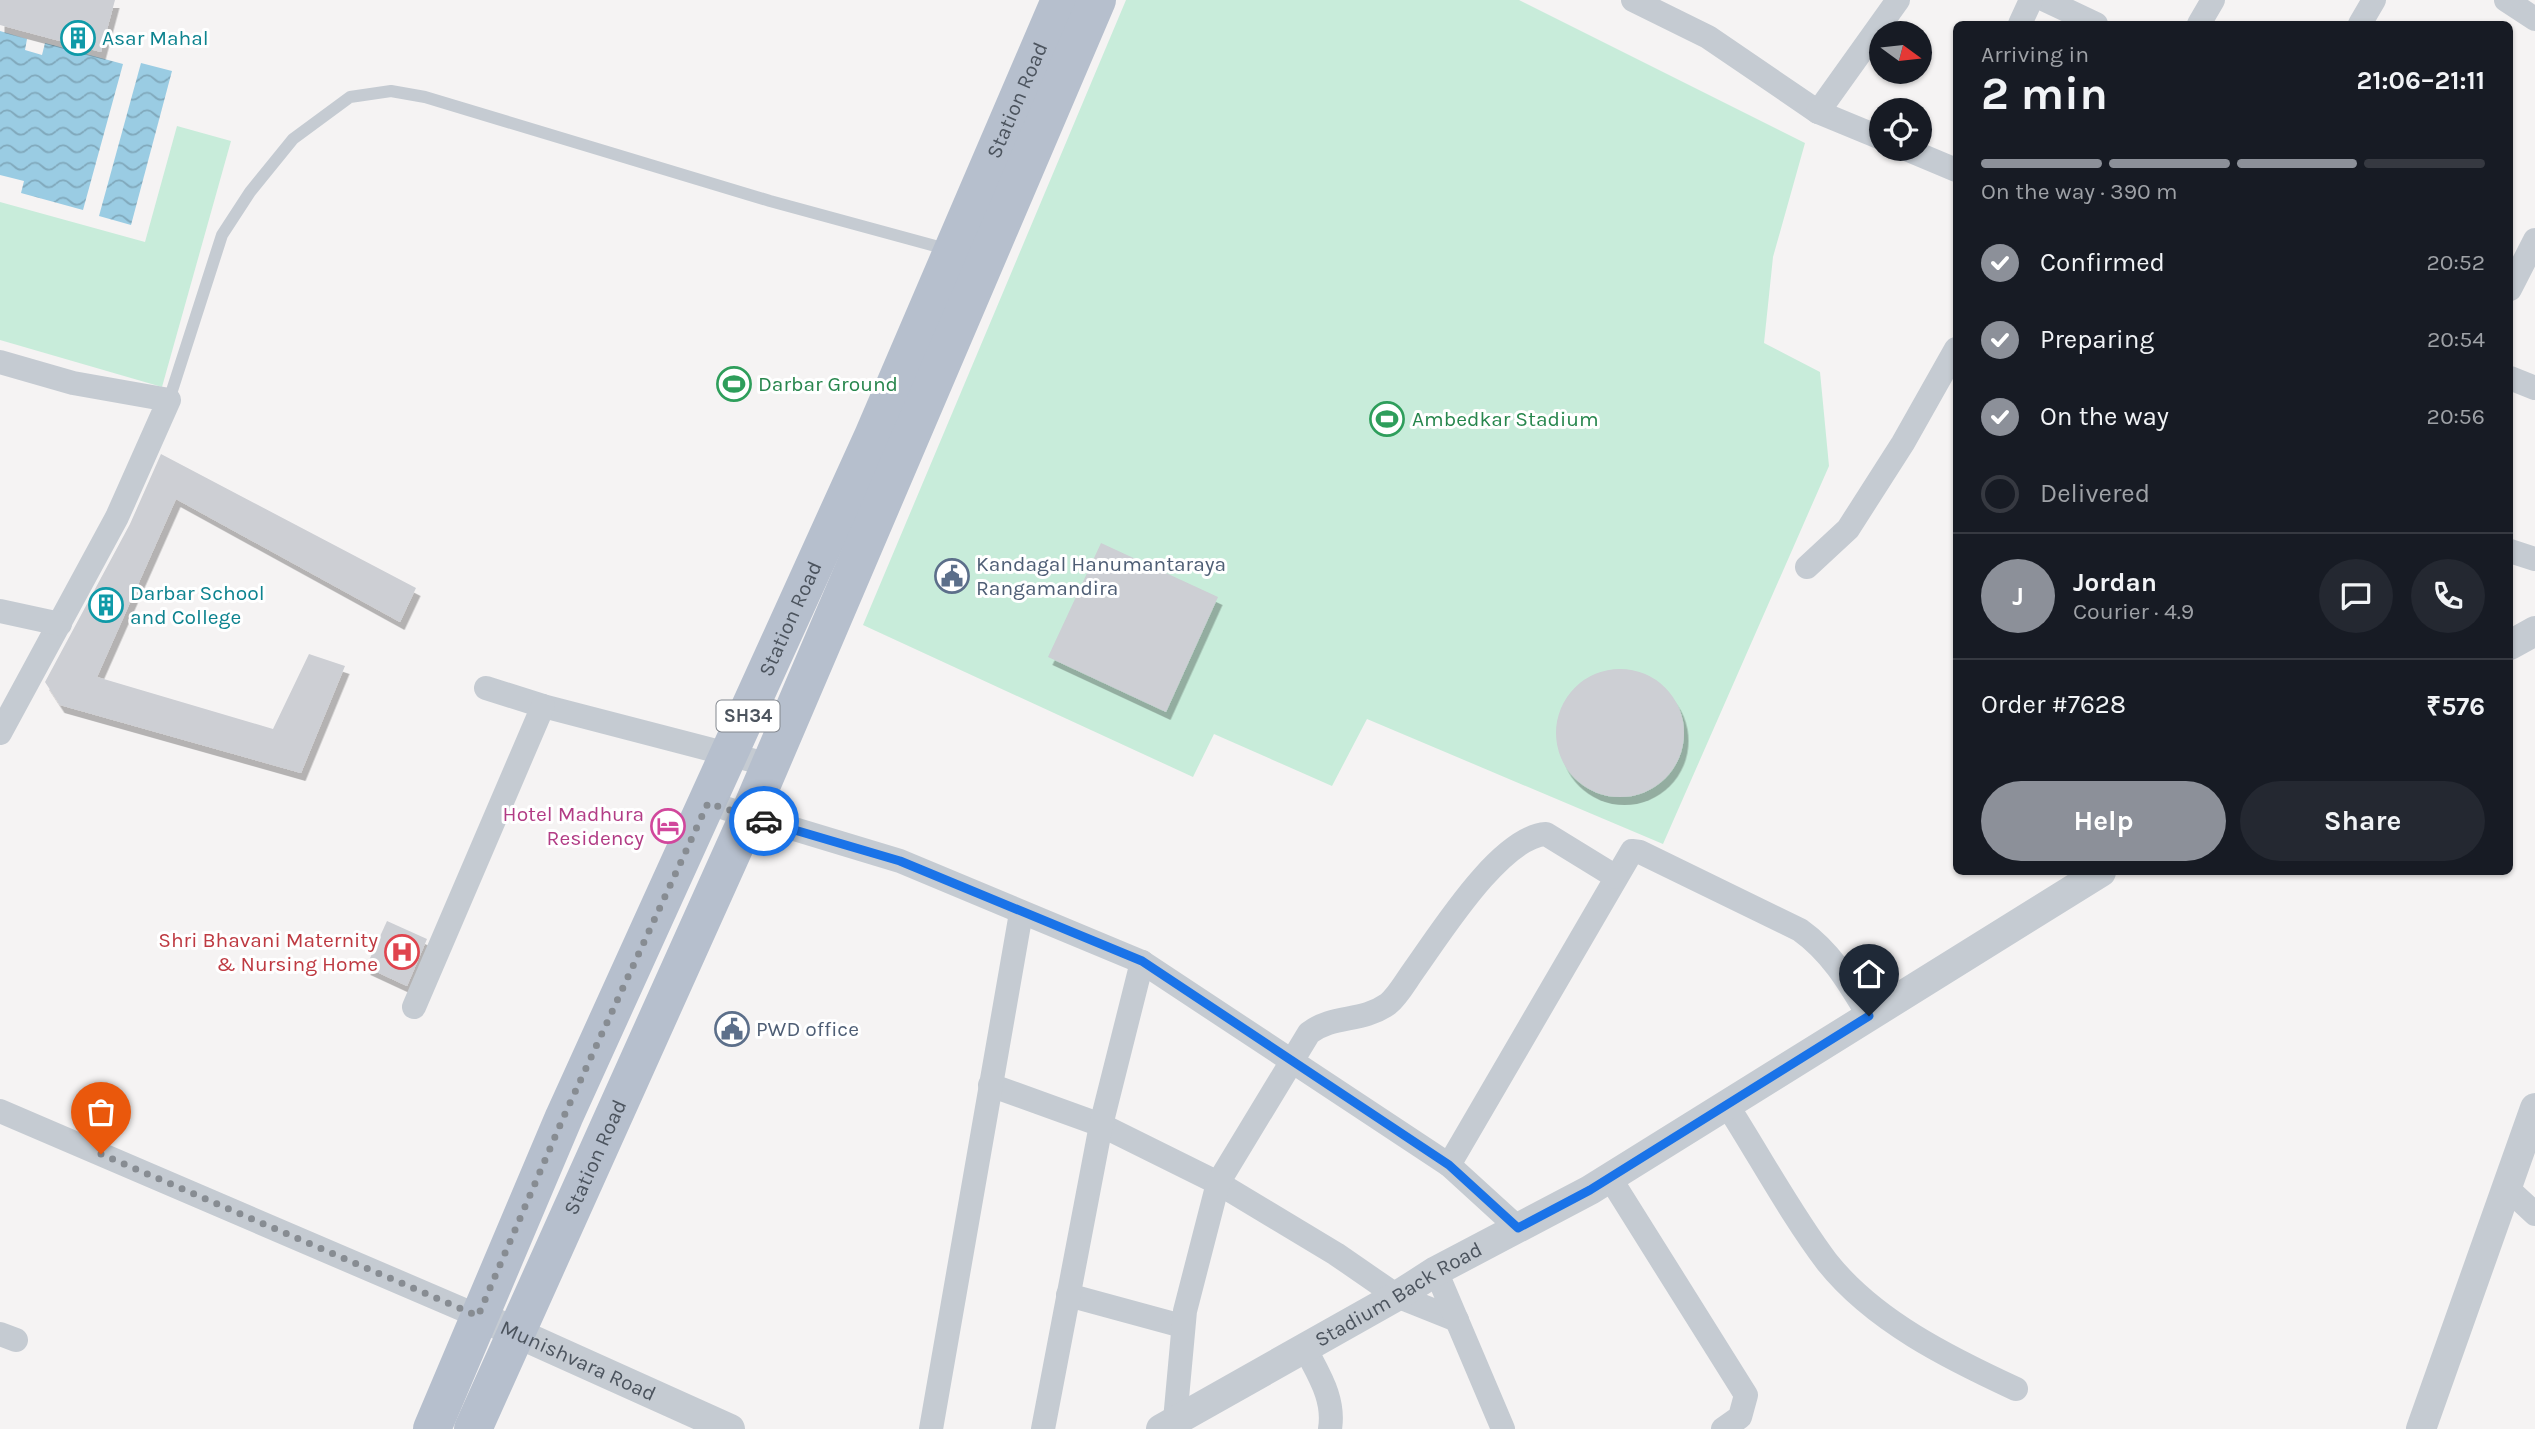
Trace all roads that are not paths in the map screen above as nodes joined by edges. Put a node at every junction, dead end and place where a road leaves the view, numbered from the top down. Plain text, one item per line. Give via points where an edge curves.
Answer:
1 (1633, 0) edge
2 (1898, 0) edge
3 (2031, 0) edge
4 (2045, 0) edge
5 (2213, 0) edge
6 (2374, 0) edge
7 (1080, 5) edge
8 (2021, 21) edge
9 (2090, 21) edge
10 (2201, 21) edge
11 (2362, 21) edge
12 (1818, 112) junction
13 (1869, 133) edge
14 (1932, 159) edge
15 (1953, 168) edge
16 (2533, 248) edge
17 (952, 250) junction
18 (2513, 276) edge
19 (1953, 354) edge
20 (0, 362) edge
21 (2513, 379) edge
22 (2535, 388) edge
23 (169, 400) junction
24 (2513, 552) edge
25 (2535, 559) edge
26 (1807, 567) dead end
27 (0, 611) edge
28 (60, 624) junction
29 (2535, 631) edge
30 (2513, 643) edge
31 (486, 688) dead end
32 (543, 706) junction
33 (0, 733) edge
34 (731, 754) junction
35 (770, 765) junction
36 (708, 803) junction
37 (748, 817) junction
38 (2096, 875) edge
39 (1616, 877) junction
40 (1021, 913) junction
41 (1142, 961) junction
42 (414, 1006) dead end
43 (1869, 1016) junction
44 (1294, 1062) junction
45 (990, 1085) junction
46 (1727, 1105) junction
47 (2535, 1108) edge
48 (0, 1111) edge
49 (1101, 1125) junction
50 (1449, 1165) junction
51 (1609, 1178) junction
52 (1218, 1184) junction
53 (2507, 1188) junction
54 (2535, 1214) edge
55 (1518, 1228) junction
56 (1436, 1270) junction
57 (1068, 1295) junction
58 (1397, 1296) junction
59 (478, 1316) junction
60 (1457, 1320) junction
61 (1182, 1326) junction
62 (515, 1332) junction
63 (1305, 1348) junction
64 (2016, 1389) dead end
65 (1168, 1425) edge
66 (432, 1429) edge
67 (473, 1429) edge
68 (730, 1429) edge
69 (931, 1429) edge
70 (1043, 1429) edge
71 (1330, 1429) edge
72 (1503, 1429) edge
73 (1723, 1429) edge
74 (2421, 1429) edge

1 - 12 street via 1708,37
2 - 12 street
3 - 8 street
4 - 9 street
5 - 10 street
6 - 11 street
7 - 17 main road, Station Road / SH34
7 - 35 main road, Station Road / SH34
12 - 13 street
14 - 15 street
16 - 18 street
17 - 23 lane via 770,201 425,97 391,91 350,97 293,139 222,235
17 - 34 main road, Station Road / SH34
19 - 26 street via 1848,529
20 - 23 street via 73,383
21 - 22 street
23 - 28 street via 117,517
24 - 25 street
27 - 28 street
28 - 33 street
29 - 30 street
31 - 32 street
32 - 34 street
32 - 42 street
34 - 35 street
34 - 36 main road, Station Road / SH34
35 - 37 main road, Station Road / SH34
36 - 37 street
36 - 59 main road, Station Road / SH34
37 - 40 street via 900,861
37 - 62 main road, Station Road / SH34
38 - 43 street, Stadium Back Road
39 - 43 street via 1626,856 1640,852 1800,930 1821,945 1839,967
39 - 44 street via 1546,834 1525,839 1457,907 1390,1003 1364,1017 1324,1022 1309,1033
39 - 50 street
40 - 41 street
40 - 45 street
41 - 44 street
41 - 49 street
43 - 46 street, Stadium Back Road
44 - 50 street
44 - 52 street
45 - 49 street
45 - 69 street
46 - 51 street, Stadium Back Road
46 - 64 street via 1827,1262 1853,1289 1952,1359
47 - 53 street
48 - 59 street, Munishvara Road
49 - 52 street
49 - 57 street
50 - 55 street
51 - 55 street, Stadium Back Road
51 - 73 street via 1746,1395 1740,1417
52 - 58 street
52 - 61 street
53 - 54 street
53 - 74 street
55 - 56 street, Stadium Back Road
56 - 58 street, Stadium Back Road
56 - 60 street
57 - 61 street
57 - 70 street
58 - 60 street
58 - 63 street, Stadium Back Road
59 - 62 street, Munishvara Road
59 - 66 main road, Station Road / SH34
60 - 72 street
61 - 65 street
62 - 67 main road, Station Road / SH34
62 - 68 street, Munishvara Road
63 - 65 street, Stadium Back Road
63 - 71 street via 1327,1391 1333,1413

